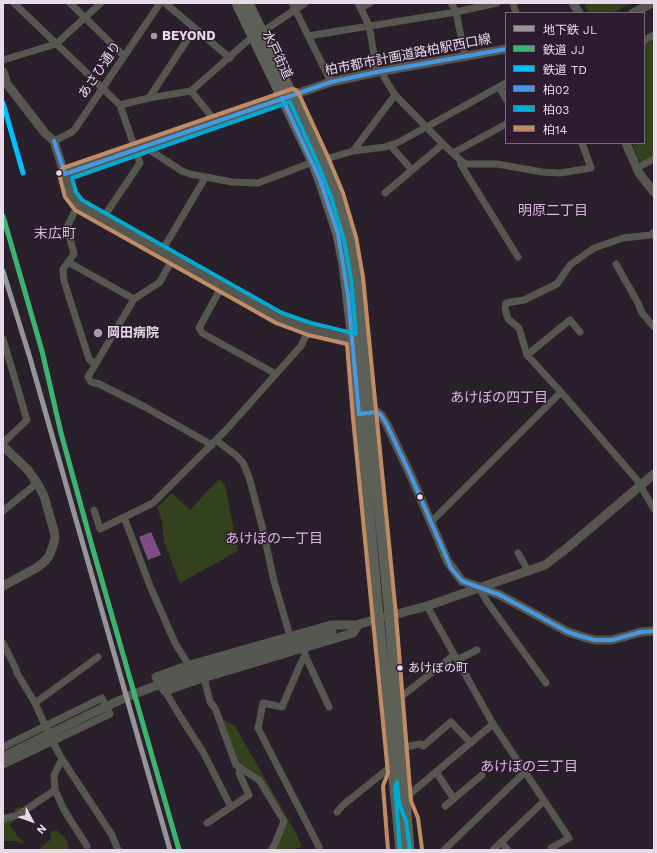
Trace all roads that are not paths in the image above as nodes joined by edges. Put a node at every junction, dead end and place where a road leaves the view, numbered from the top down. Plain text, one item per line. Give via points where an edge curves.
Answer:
1 (14, 3) edge
2 (70, 3) edge
3 (101, 3) edge
4 (160, 3) edge
5 (164, 3) edge
6 (237, 3) edge
7 (248, 3) edge
8 (292, 3) edge
9 (305, 3) edge
10 (370, 3) edge
11 (450, 3) edge
12 (497, 3) edge
13 (572, 3) edge
14 (652, 3) edge
15 (360, 6) edge
16 (654, 7) edge
17 (295, 10) junction
18 (456, 12) junction
19 (578, 12) edge
20 (635, 12) edge
21 (85, 18) junction
22 (369, 26) junction
23 (195, 28) junction
24 (257, 34) junction
25 (654, 35) edge
26 (308, 36) junction
27 (645, 40) edge
28 (56, 44) junction
29 (505, 49) edge
30 (124, 56) junction
31 (464, 56) junction
32 (230, 58) junction
33 (3, 60) edge
34 (3, 72) edge
35 (380, 72) junction
36 (331, 82) junction
37 (505, 84) edge
38 (499, 87) junction
39 (102, 88) junction
40 (191, 92) junction
41 (395, 95) junction
42 (288, 97) junction
43 (149, 98) junction
44 (505, 98) edge
45 (120, 105) junction
46 (216, 122) junction
47 (505, 125) edge
48 (426, 126) junction
49 (54, 141) junction
50 (443, 144) junction
51 (582, 144) edge
52 (626, 144) edge
53 (390, 145) junction
54 (145, 147) junction
55 (136, 150) junction
56 (352, 150) junction
57 (453, 153) junction
58 (654, 159) edge
59 (460, 160) junction
60 (318, 161) junction
61 (637, 168) junction
62 (412, 170) junction
63 (65, 174) junction
64 (205, 178) junction
65 (654, 192) edge
66 (385, 193) dead end
67 (78, 205) junction
68 (103, 218) junction
69 (654, 232) edge
70 (162, 252) junction
71 (518, 256) dead end
72 (173, 258) junction
73 (68, 262) junction
74 (616, 264) dead end
75 (222, 286) junction
76 (134, 299) junction
77 (654, 327) edge
78 (309, 329) junction
79 (580, 332) dead end
80 (3, 339) edge
81 (358, 339) junction
82 (528, 355) junction
83 (95, 364) junction
84 (276, 374) junction
85 (561, 392) junction
86 (364, 413) junction
87 (214, 443) junction
88 (3, 444) edge
89 (654, 474) edge
90 (37, 483) junction
91 (640, 486) junction
92 (654, 509) edge
93 (94, 510) dead end
94 (3, 511) edge
95 (124, 517) junction
96 (430, 520) junction
97 (518, 553) dead end
98 (529, 572) junction
99 (3, 586) edge
100 (479, 588) junction
101 (427, 606) junction
102 (384, 617) junction
103 (358, 625) junction
104 (654, 631) edge
105 (290, 636) junction
106 (3, 643) edge
107 (478, 650) dead end
108 (305, 651) junction
109 (98, 657) dead end
110 (455, 658) junction
111 (190, 665) junction
112 (200, 679) junction
113 (546, 683) dead end
114 (165, 692) junction
115 (397, 700) junction
116 (35, 703) junction
117 (329, 707) dead end
118 (493, 724) junction
119 (46, 726) junction
120 (52, 741) junction
121 (471, 743) junction
122 (3, 748) edge
123 (401, 748) junction
124 (3, 757) edge
125 (62, 759) junction
126 (3, 765) edge
127 (240, 768) junction
128 (394, 769) junction
129 (436, 772) junction
130 (525, 772) junction
131 (482, 776) dead end
132 (55, 790) junction
133 (454, 799) junction
134 (405, 800) junction
135 (544, 802) junction
136 (445, 806) dead end
137 (231, 807) junction
138 (337, 812) dead end
139 (3, 818) edge
140 (206, 823) dead end
141 (501, 842) junction
142 (87, 846) dead end
143 (118, 850) edge
144 (271, 850) edge
145 (319, 850) edge
146 (394, 850) edge
147 (401, 850) edge
148 (409, 850) edge
149 (416, 850) edge
150 (444, 850) edge
151 (493, 850) edge
152 (508, 850) edge
153 (554, 850) edge

1 - 28 street
2 - 21 street
3 - 21 street
4 - 30 street, あさひ通り
5 - 23 street
6 - 24 highway, 水戸街道
7 - 24 highway, 水戸街道
8 - 17 street
9 - 17 street
10 - 15 street
11 - 18 street
12 - 18 street
13 - 19 street
14 - 16 street
14 - 20 street
15 - 22 street
17 - 24 street
17 - 26 street
18 - 22 street
18 - 31 street
21 - 28 street
21 - 30 street
22 - 26 street
22 - 35 street
23 - 32 street
23 - 43 street
24 - 32 street
24 - 42 highway, 水戸街道
25 - 27 street
26 - 36 street
28 - 33 street
28 - 39 street
29 - 31 street, 柏市都市計画道路柏駅西口線
30 - 39 street, あさひ通り
31 - 35 street, 柏市都市計画道路柏駅西口線
32 - 40 street
34 - 49 street via 7,84 45,134
35 - 36 street, 柏市都市計画道路柏駅西口線
35 - 41 street
36 - 42 street, 柏市都市計画道路柏駅西口線
37 - 38 street
38 - 44 street
38 - 48 street
39 - 45 street
39 - 49 street, あさひ通り via 75,129
40 - 43 street
40 - 46 street
41 - 48 street
41 - 56 street
42 - 46 street, 柏市都市計画道路柏駅西口線
42 - 60 highway, 水戸街道
43 - 45 street
45 - 55 street
46 - 54 street, 柏市都市計画道路柏駅西口線
47 - 57 street
48 - 50 street
48 - 53 street
49 - 63 street
50 - 57 street
50 - 62 street
51 - 59 street via 591,168 542,172 497,164 466,164
52 - 61 street
53 - 56 street
53 - 62 street
54 - 55 street, 柏市都市計画道路柏駅西口線
54 - 64 street via 182,171
55 - 63 street, 柏市都市計画道路柏駅西口線
55 - 68 street via 140,163
56 - 60 street
57 - 59 street
58 - 61 street
59 - 71 street
60 - 64 street via 258,183
60 - 81 highway, 水戸街道 via 338,234
61 - 65 street
62 - 66 street
63 - 67 street via 71,195
64 - 70 street
67 - 68 street
67 - 73 street via 67,227 74,254
68 - 70 street
69 - 82 street via 651,236 623,238 594,248 570,265 557,284 524,300 506,303 508,319 519,328
70 - 72 street
72 - 75 street
72 - 76 street via 160,282
73 - 76 street
73 - 83 street via 63,269 64,280 89,359
74 - 77 street via 642,313
75 - 78 street via 279,318
75 - 84 street via 199,328
76 - 83 street
78 - 81 street
78 - 84 street via 301,346
79 - 82 street via 570,320
80 - 88 street via 27,420
81 - 86 highway, 水戸街道
82 - 85 street
83 - 87 street via 88,377 92,382
84 - 87 street
85 - 91 street
85 - 96 street via 434,519
86 - 96 street via 377,412 391,431
86 - 102 highway, 水戸街道
87 - 95 street via 153,503
87 - 105 street via 237,456 249,477
88 - 90 street
89 - 91 street
90 - 94 street
90 - 99 street via 44,496 54,531 54,546 42,564
91 - 92 street
91 - 98 street via 567,548 545,565
93 - 95 street via 97,531
95 - 111 street via 175,643
96 - 100 street via 454,572 462,581
97 - 98 street
98 - 100 street
100 - 101 street
100 - 104 street via 500,595 568,632 595,640 612,640
100 - 113 street
101 - 102 street
101 - 110 street
102 - 103 street
102 - 115 highway, 水戸街道
102 - 128 highway, 水戸街道
103 - 105 street via 331,625
103 - 108 street via 353,633
103 - 124 street, bridge via 168,681 96,711
105 - 111 street
106 - 116 street
107 - 110 street
108 - 112 street
108 - 117 street
108 - 145 street via 282,707 263,702 258,728
109 - 116 street
110 - 115 street
110 - 118 street
111 - 112 street
111 - 114 street via 156,676
112 - 114 street
112 - 127 street via 215,708 236,765
114 - 137 street via 207,758
115 - 123 highway, 水戸街道
116 - 119 street
118 - 121 street
118 - 130 street
119 - 120 street
119 - 120 street via 102,698 110,714
119 - 122 street
120 - 125 street
120 - 126 street
121 - 123 street via 451,722 423,746 420,744
121 - 129 street
123 - 134 highway, 水戸街道
125 - 132 street via 54,775
125 - 143 street via 112,836
127 - 137 street via 239,773 249,795
127 - 144 street via 259,780 284,821
128 - 138 street
128 - 146 highway via 389,786
128 - 147 highway, 水戸街道
129 - 133 street
129 - 134 street
130 - 135 street
130 - 150 street
131 - 133 street
132 - 139 street via 18,814
132 - 142 street via 64,810
133 - 136 street
134 - 148 highway, 水戸街道
134 - 149 highway via 412,819
135 - 141 street
135 - 153 street via 569,838 551,848
137 - 140 street
141 - 151 street
141 - 152 street

